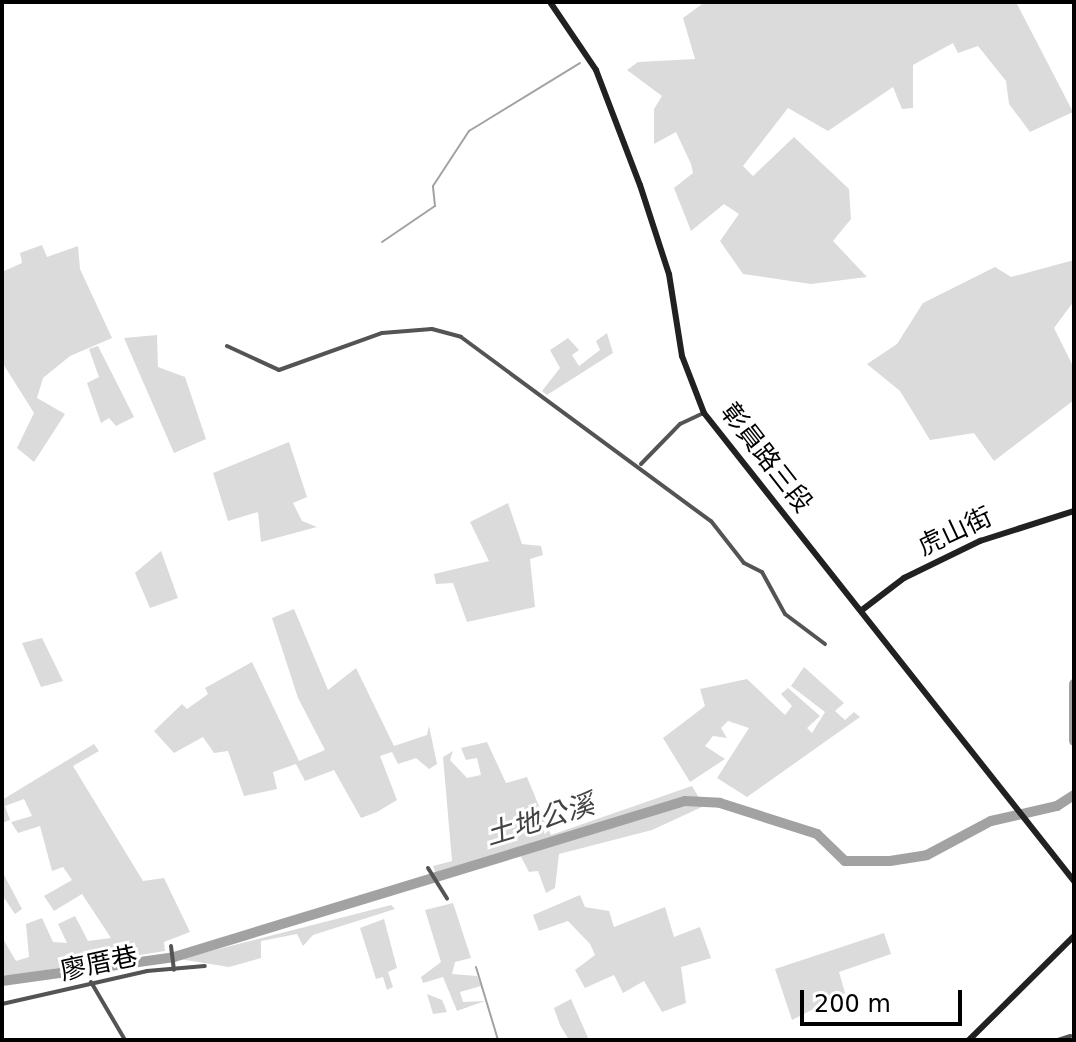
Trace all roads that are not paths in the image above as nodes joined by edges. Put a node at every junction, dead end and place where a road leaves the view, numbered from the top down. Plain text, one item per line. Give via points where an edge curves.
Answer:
1 (550, 2) edge
2 (227, 346) dead end
3 (704, 413) junction
4 (641, 464) junction
5 (1074, 511) edge
6 (862, 610) junction
7 (825, 644) dead end
8 (429, 871) dead end
9 (1074, 881) edge
10 (447, 898) dead end
11 (1074, 936) edge
12 (171, 948) dead end
13 (205, 966) dead end
14 (174, 970) junction
15 (91, 982) junction
16 (2, 1004) edge
17 (1070, 1036) dead end
18 (125, 1040) edge
19 (969, 1040) edge
20 (1058, 1040) edge

1 - 3 main road, 彰員路三段 via 596,70 640,185 669,274 682,356
2 - 4 street via 279,370 382,333 432,329 457,335
3 - 4 street via 680,424
3 - 6 main road, 彰員路三段
4 - 7 street via 727,535 744,563 762,572 779,608
5 - 6 main road, 虎山街 via 980,541 904,578
6 - 9 main road, 彰員路三段
8 - 10 street
11 - 19 main road
12 - 14 street
13 - 14 street, 廖厝巷
14 - 15 street, 廖厝巷
15 - 16 street, 廖厝巷
15 - 18 street
17 - 20 street

